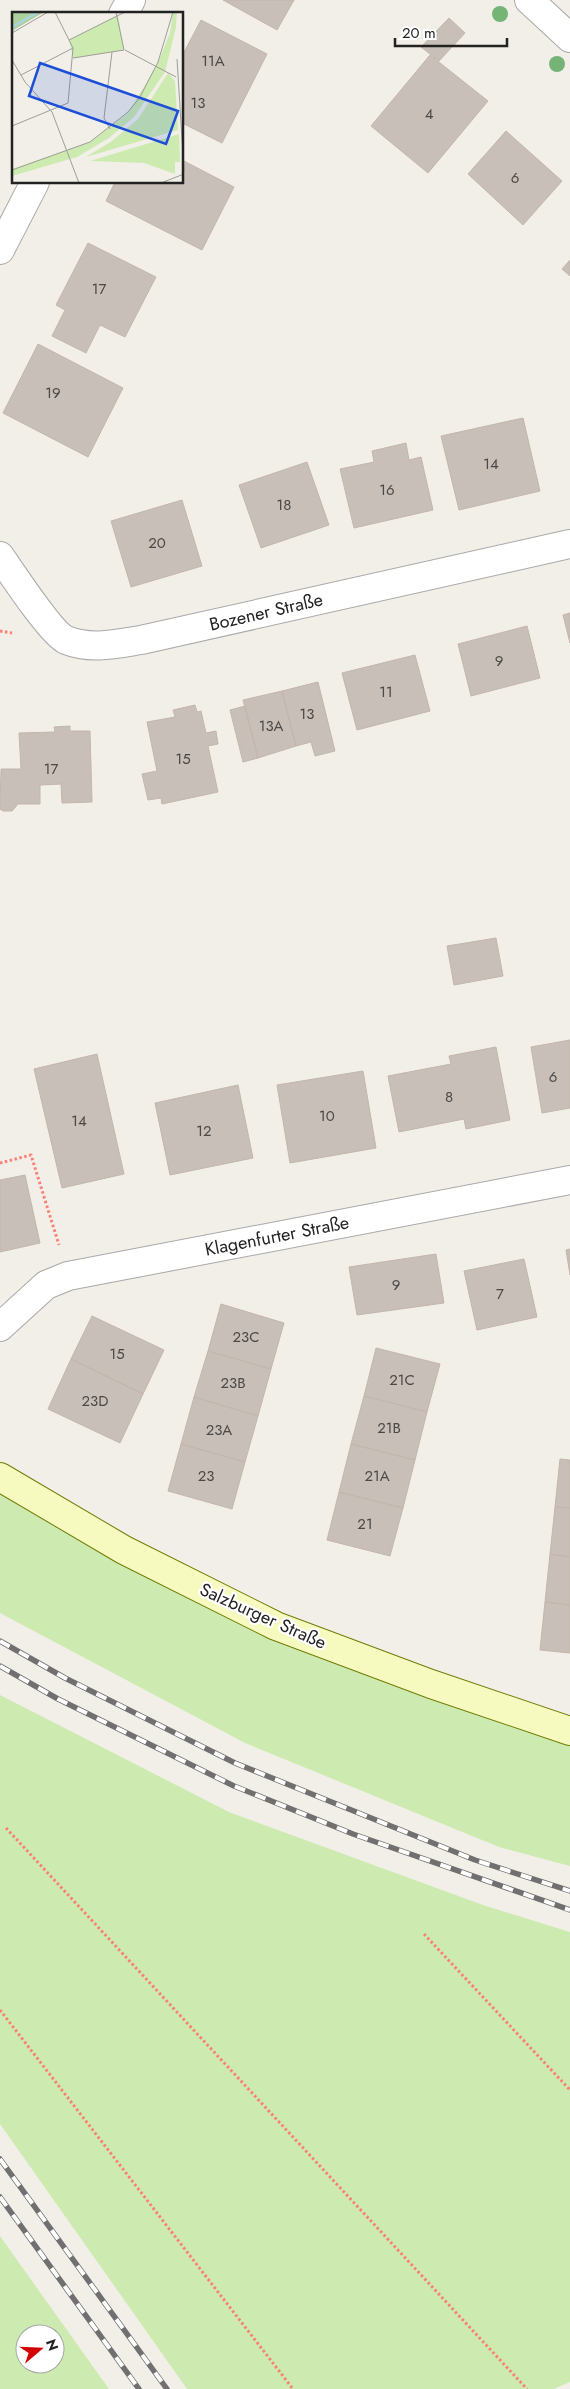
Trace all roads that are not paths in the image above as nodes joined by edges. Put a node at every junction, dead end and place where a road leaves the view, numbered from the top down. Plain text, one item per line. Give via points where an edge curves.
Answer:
1 (131, 0) edge
2 (529, 0) edge
3 (124, 12) edge
4 (570, 38) edge
5 (34, 184) edge
6 (0, 250) edge
7 (570, 544) edge
8 (0, 556) edge
9 (570, 1180) edge
10 (0, 1327) edge
11 (0, 1478) edge
12 (570, 1731) edge

1 - 3 street
2 - 4 street
5 - 6 street
7 - 8 street, Bozener Straße via 151,638 98,647 64,639 34,606
9 - 10 street, Klagenfurter Straße via 68,1276 46,1285
11 - 12 street, Salzburger Straße via 124,1550 276,1626

